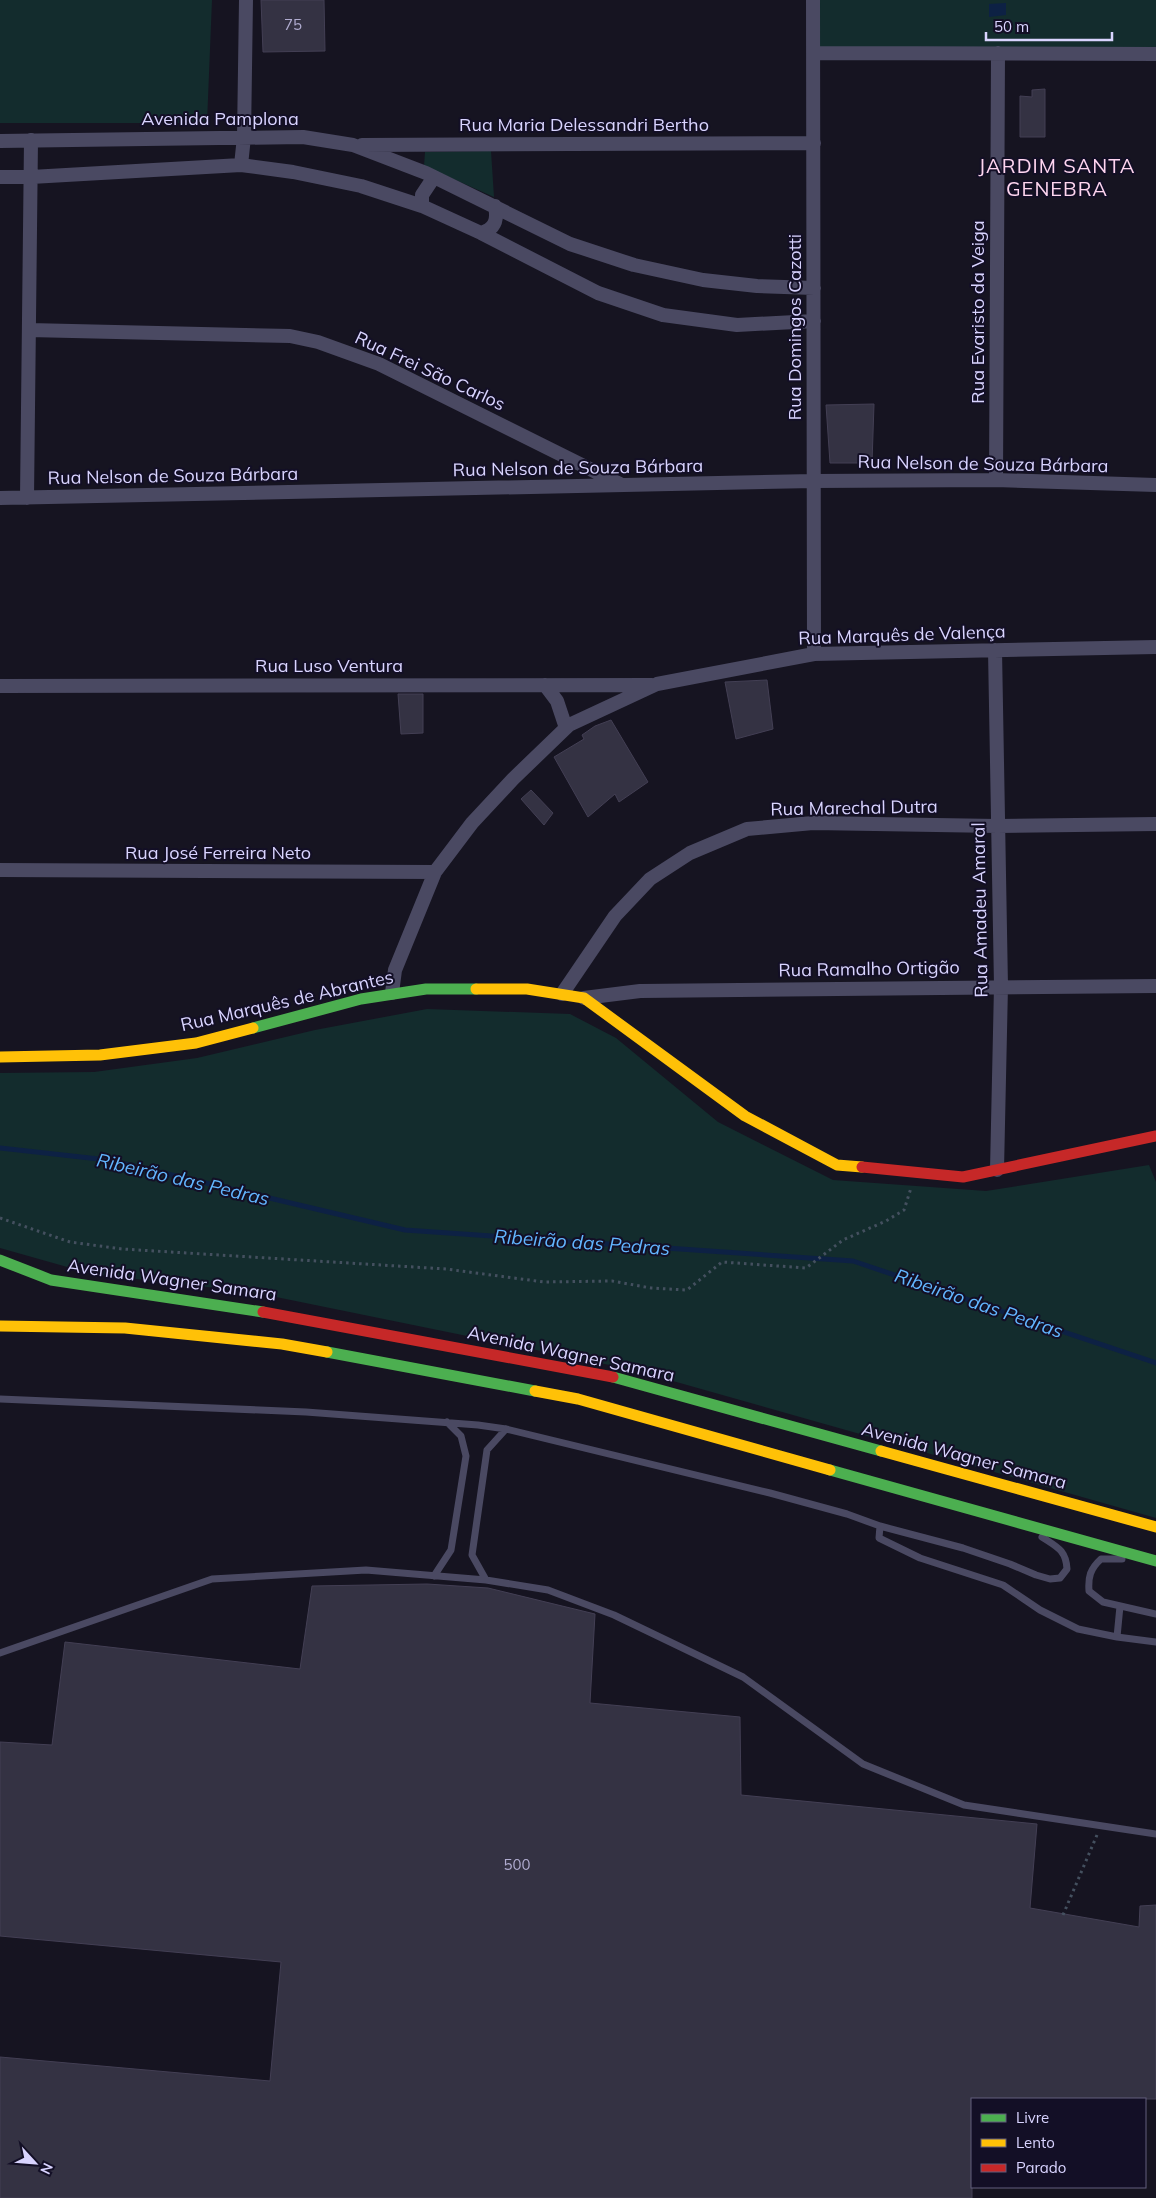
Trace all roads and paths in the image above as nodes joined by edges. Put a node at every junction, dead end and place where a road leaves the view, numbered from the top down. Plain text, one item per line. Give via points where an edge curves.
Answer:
1 (246, 0) edge
2 (813, 0) edge
3 (814, 53) junction
4 (998, 53) junction
5 (1156, 54) edge
6 (244, 137) junction
7 (31, 140) junction
8 (0, 141) edge
9 (814, 143) junction
10 (353, 145) junction
11 (240, 165) junction
12 (0, 177) edge
13 (31, 177) junction
14 (434, 177) junction
15 (422, 206) junction
16 (495, 206) junction
17 (482, 233) junction
18 (814, 288) junction
19 (814, 321) junction
20 (29, 330) junction
21 (996, 480) junction
22 (814, 481) junction
23 (623, 485) junction
24 (1156, 486) edge
25 (0, 498) edge
26 (27, 498) junction
27 (1156, 647) edge
28 (995, 650) junction
29 (814, 654) junction
30 (657, 684) junction
31 (545, 685) junction
32 (0, 686) edge
33 (566, 728) junction
34 (1156, 824) edge
35 (997, 826) junction
36 (0, 870) edge
37 (435, 872) junction
38 (1001, 986) junction
39 (1156, 986) edge
40 (392, 994) junction
41 (562, 994) junction
42 (584, 998) junction
43 (0, 1058) edge
44 (1156, 1136) edge
45 (997, 1170) junction
46 (916, 1174) junction
47 (0, 1218) edge
48 (0, 1260) edge
49 (0, 1326) edge
50 (0, 1399) edge
51 (447, 1422) junction
52 (506, 1429) junction
53 (1022, 1524) junction
54 (880, 1526) junction
55 (1156, 1527) edge
56 (1156, 1562) edge
57 (434, 1576) junction
58 (486, 1580) junction
59 (1120, 1606) junction
60 (1156, 1614) edge
61 (1117, 1637) junction
62 (1156, 1642) edge
63 (0, 1653) edge
64 (1101, 1826) junction
65 (1156, 1834) edge
66 (1063, 1915) dead end

1 - 6 street
2 - 3 street, Rua Domingos Cazotti
3 - 4 street
3 - 9 street, Rua Domingos Cazotti
4 - 5 street
4 - 21 street, Rua Evaristo da Veiga
6 - 7 street, Avenida Pamplona
6 - 10 street, Avenida Pamplona via 303,137
6 - 11 street
7 - 8 street, Avenida Pamplona
7 - 13 street
9 - 10 street, Rua Maria Delessandri Bertho
9 - 18 street, Rua Domingos Cazotti
10 - 14 street, Avenida Pamplona
11 - 13 street
11 - 15 street via 361,186
12 - 13 street
13 - 20 street
14 - 15 street via 422,195
14 - 16 street, Avenida Pamplona
15 - 17 street
16 - 17 street via 497,218 494,226
16 - 18 street, Avenida Pamplona via 570,244 634,265 703,280
17 - 19 street via 598,292 663,315 737,325
18 - 19 street, Rua Domingos Cazotti
19 - 22 street, Rua Domingos Cazotti
20 - 23 street, Rua Frei São Carlos via 290,336 318,342 380,364
20 - 26 street
21 - 22 street, Rua Nelson de Souza Bárbara
21 - 24 street, Rua Nelson de Souza Bárbara
22 - 23 street, Rua Nelson de Souza Bárbara
22 - 29 street, Rua Domingos Cazotti
23 - 26 street, Rua Nelson de Souza Bárbara
25 - 26 street, Rua Nelson de Souza Bárbara
27 - 28 street, Rua Marquês de Valença
28 - 29 street, Rua Marquês de Valença
28 - 35 street, Rua Amadeu Amaral
29 - 30 street, Rua Marquês de Valença
30 - 31 street, Rua Luso Ventura
30 - 33 street, Rua Marquês de Valença
31 - 32 street, Rua Luso Ventura
31 - 33 street via 557,701
33 - 37 street, Rua Marquês de Valença via 472,823
34 - 35 street, Rua Marechal Dutra
35 - 38 street, Rua Amadeu Amaral
35 - 41 street, Rua Marechal Dutra via 813,823 747,829 690,853 650,879 615,916
36 - 37 street, Rua José Ferreira Neto
37 - 40 street, Rua Marquês de Valença via 395,970
38 - 39 street, Rua Ramalho Ortigão
38 - 42 street, Rua Ramalho Ortigão via 640,990
38 - 45 street, Rua Amadeu Amaral
40 - 41 main road, Rua Marquês de Abrantes via 426,989 526,989
40 - 43 main road, Rua Marquês de Abrantes via 196,1043 100,1055
41 - 42 main road, Rua Marquês de Abrantes
42 - 46 main road, Rua Marquês de Abrantes via 745,1116 837,1165
44 - 45 main road, Rua Marquês de Abrantes
45 - 46 main road, Rua Marquês de Abrantes via 962,1177
46 - 47 path via 904,1210 843,1240 806,1268 722,1262 687,1290 612,1281 544,1282 446,1270 122,1249 70,1242
48 - 55 main road, Avenida Wagner Samara via 51,1280 278,1314 623,1379
49 - 53 main road via 124,1328 282,1344 569,1397
50 - 51 lane via 288,1411
51 - 52 lane
51 - 57 lane via 461,1436 466,1456 451,1550
52 - 54 lane via 770,1493
52 - 58 lane via 487,1450 472,1555
53 - 54 lane via 1059,1548 1067,1557 1067,1569 1060,1578 1036,1576 963,1548
53 - 56 main road
54 - 61 lane via 879,1538 920,1558 1003,1585 1040,1610 1078,1629
56 - 59 lane via 1100,1559 1093,1566 1088,1578 1089,1591 1103,1602
57 - 58 lane
57 - 63 lane via 366,1570 212,1579
58 - 64 lane via 548,1590 614,1615 743,1677 864,1764 964,1805
59 - 60 lane
59 - 61 lane
61 - 62 lane
64 - 65 lane
64 - 66 path

